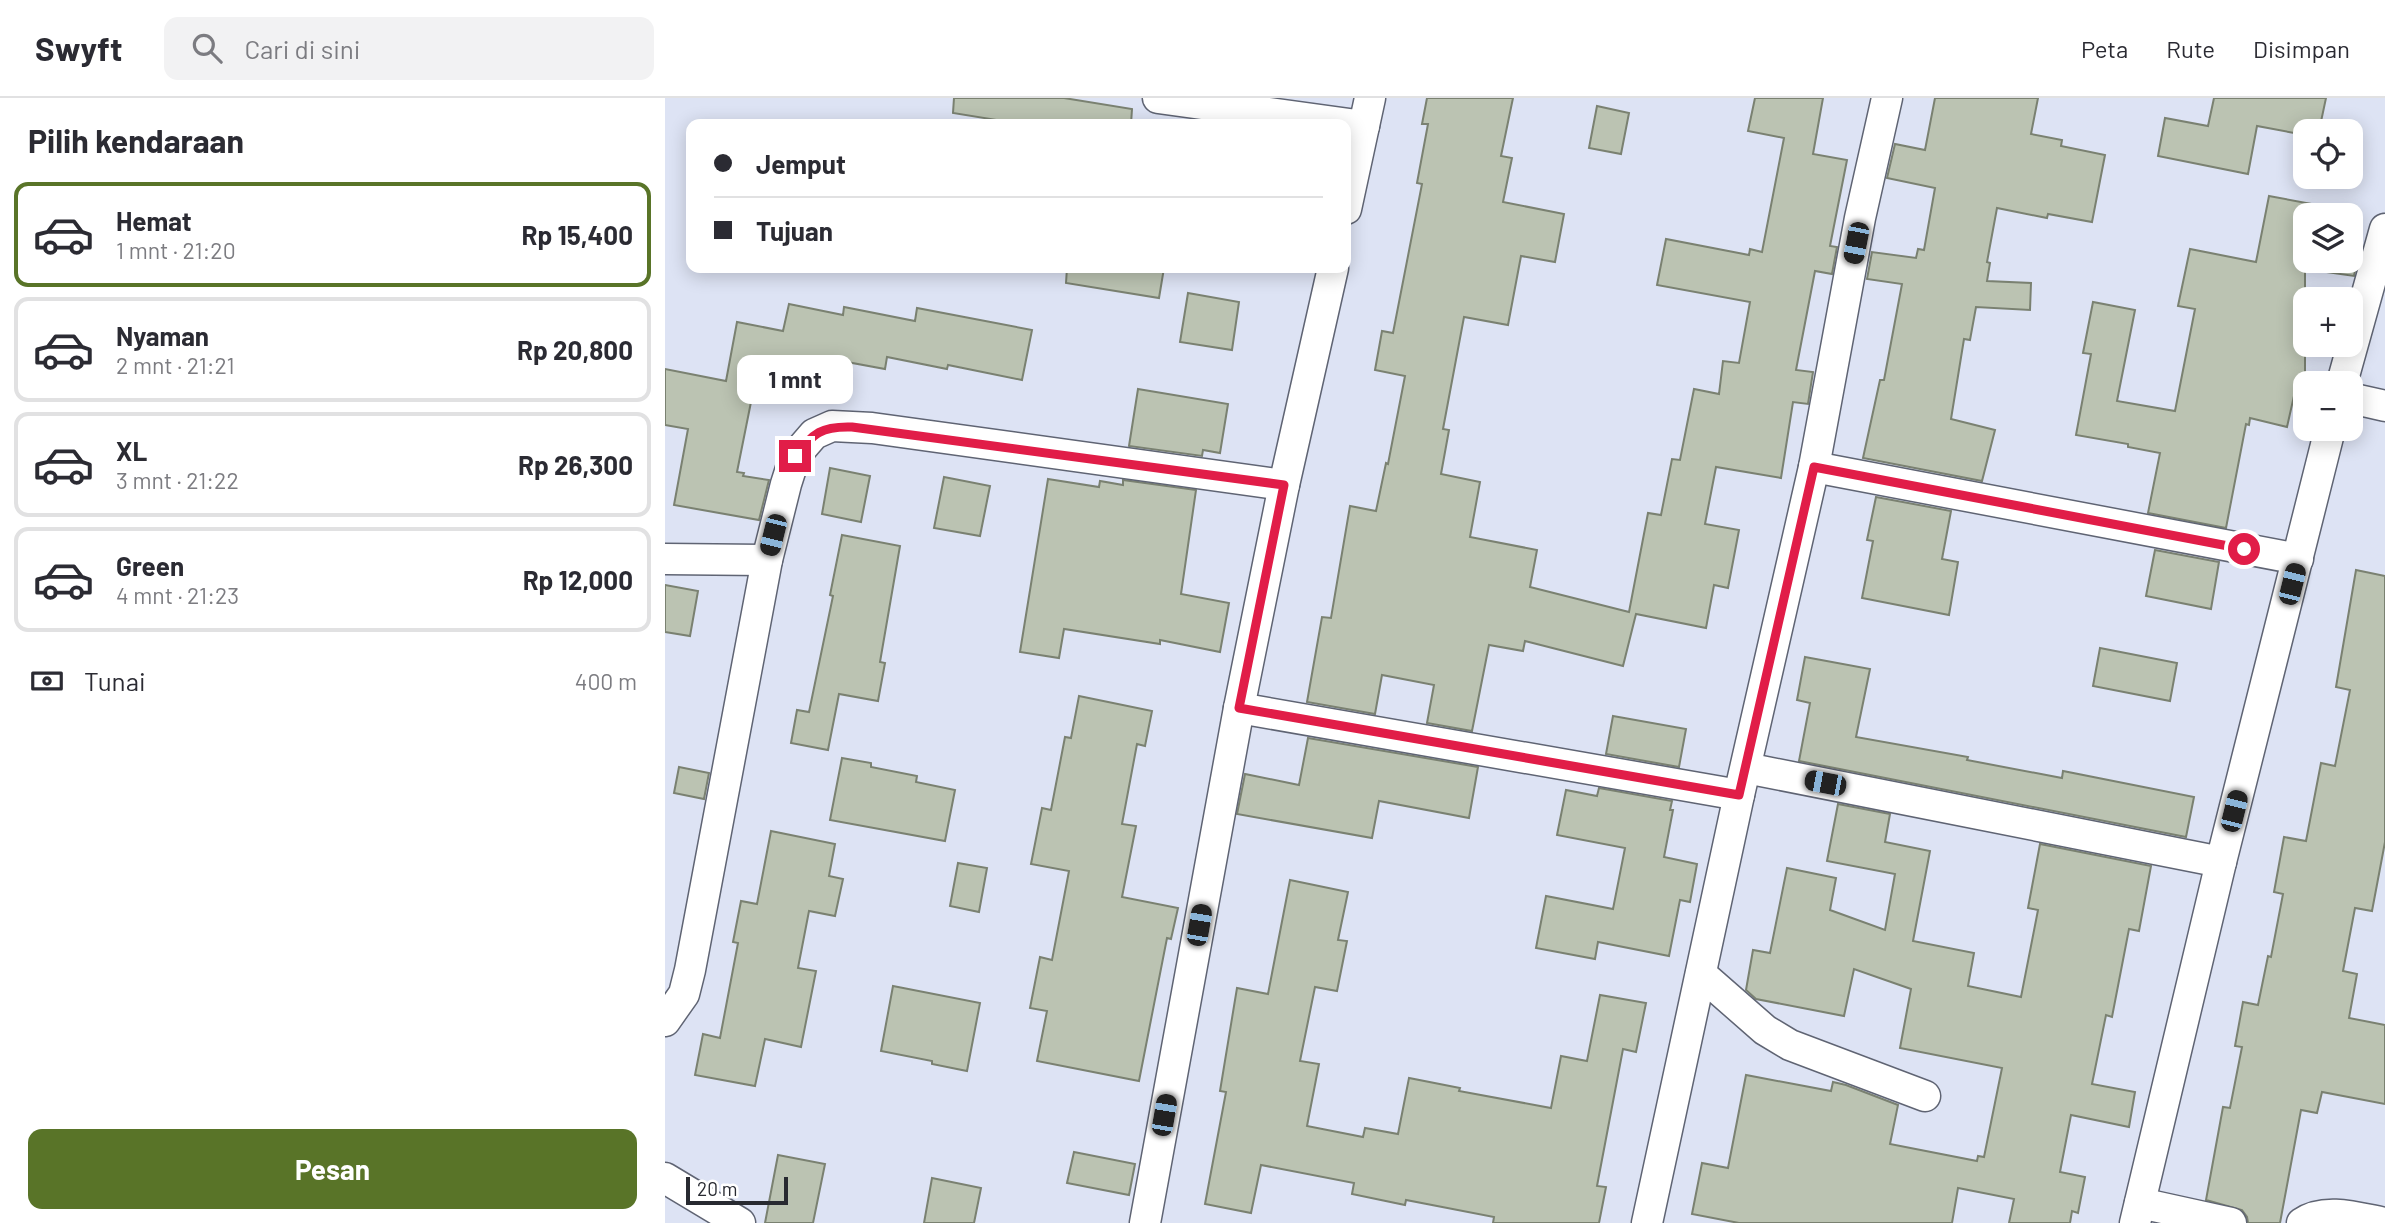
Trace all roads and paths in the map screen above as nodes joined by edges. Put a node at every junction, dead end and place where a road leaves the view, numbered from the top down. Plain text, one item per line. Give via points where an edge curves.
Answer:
1 (1158, 98) edge
2 (1888, 98) edge
3 (1367, 112) edge
4 (1351, 186) edge
5 (2385, 229) edge
6 (1332, 273) edge
7 (2345, 371) edge
8 (2363, 401) edge
9 (2385, 406) edge
10 (2327, 441) edge
11 (1814, 467) junction
12 (1284, 485) junction
13 (665, 559) edge
14 (2298, 559) junction
15 (767, 560) junction
16 (1239, 708) junction
17 (1743, 781) junction
18 (2221, 862) junction
19 (1700, 974) junction
20 (665, 1021) edge
21 (1926, 1096) dead end
22 (665, 1178) edge
23 (2138, 1213) edge
24 (740, 1223) edge
25 (1145, 1223) edge
26 (1647, 1223) edge
27 (2231, 1223) edge
28 (2302, 1223) edge
29 (2385, 1223) edge

1 - 3 street
2 - 11 street via 1860,218
3 - 4 street
5 - 7 street
6 - 12 street
8 - 9 street
10 - 14 street
11 - 14 street
11 - 17 street
12 - 15 street via 832,426 814,434 795,456
12 - 16 street
13 - 15 street
14 - 18 street
15 - 20 street via 690,970 684,994
16 - 17 street
16 - 25 street
17 - 18 street
17 - 19 street
18 - 23 street
19 - 21 street via 1765,1030 1790,1045
19 - 26 street
22 - 24 street
23 - 27 street
28 - 29 street via 2332,1214

